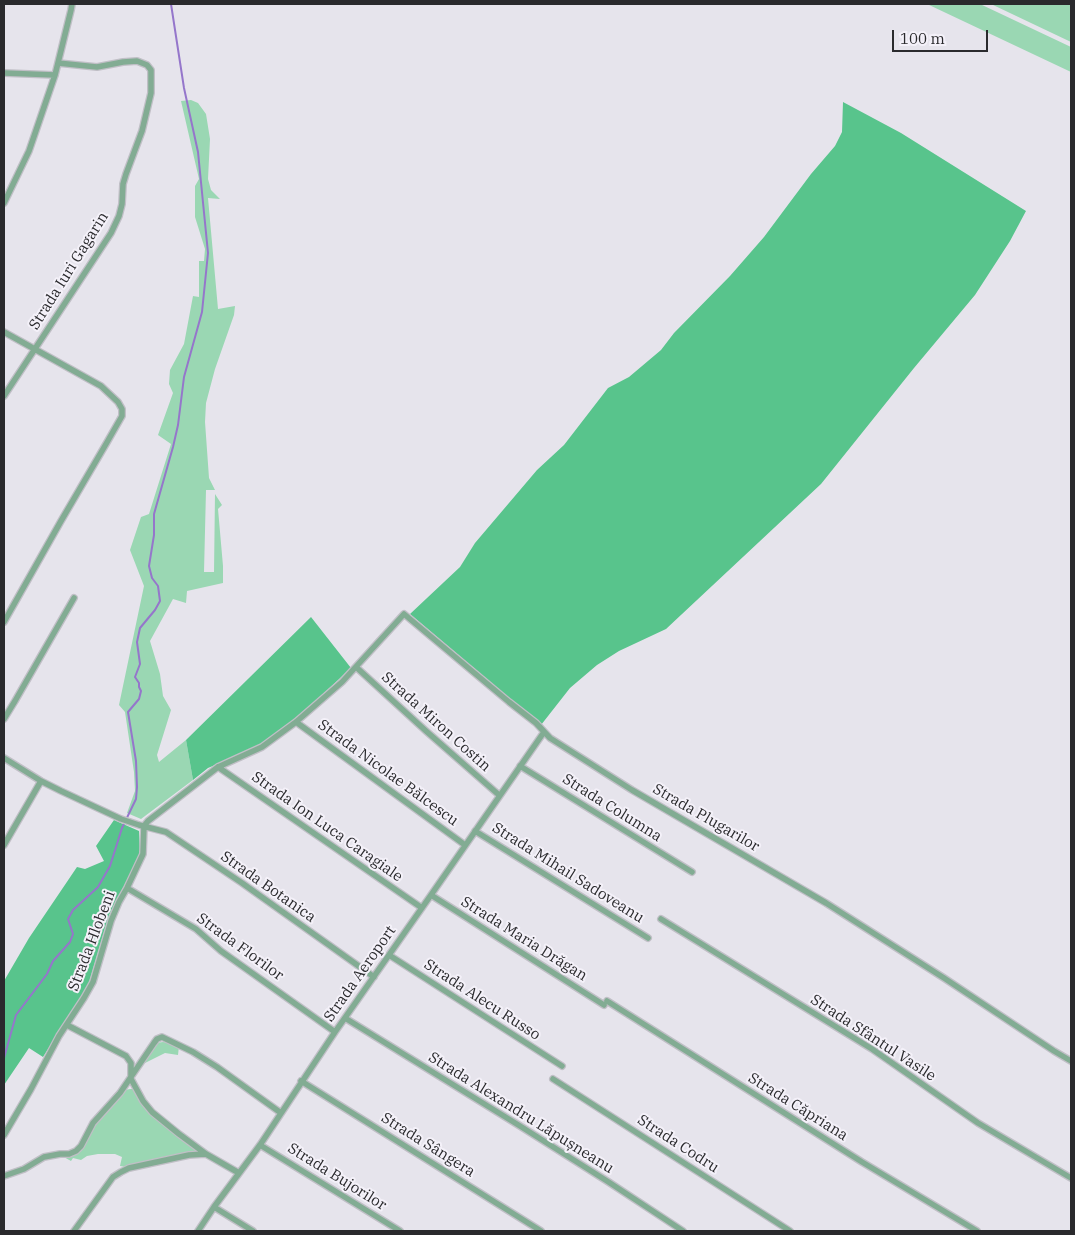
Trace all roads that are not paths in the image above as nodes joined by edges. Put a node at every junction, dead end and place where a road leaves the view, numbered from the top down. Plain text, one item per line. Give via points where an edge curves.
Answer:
1 (72, 4) edge
2 (58, 63) junction
3 (4, 73) edge
4 (55, 75) junction
5 (4, 203) edge
6 (4, 332) edge
7 (34, 350) junction
8 (4, 396) edge
9 (74, 598) dead end
10 (4, 622) edge
11 (356, 667) junction
12 (4, 719) edge
13 (296, 722) junction
14 (544, 732) junction
15 (4, 758) edge
16 (520, 766) junction
17 (218, 767) junction
18 (41, 781) junction
19 (500, 795) junction
20 (144, 826) junction
21 (475, 830) junction
22 (4, 845) edge
23 (465, 845) junction
24 (692, 872) dead end
25 (127, 888) junction
26 (431, 895) junction
27 (422, 908) junction
28 (661, 919) dead end
29 (648, 938) dead end
30 (389, 955) junction
31 (374, 977) junction
32 (606, 1003) joint
33 (345, 1018) junction
34 (68, 1025) junction
35 (335, 1032) junction
36 (1071, 1061) edge
37 (562, 1066) dead end
38 (553, 1078) dead end
39 (131, 1079) junction
40 (301, 1081) junction
41 (281, 1113) junction
42 (4, 1135) edge
43 (260, 1144) junction
44 (206, 1154) junction
45 (239, 1173) junction
46 (4, 1176) edge
47 (1071, 1178) edge
48 (214, 1207) junction
49 (74, 1231) edge
50 (198, 1231) edge
51 (253, 1231) edge
52 (400, 1231) edge
53 (541, 1231) edge
54 (683, 1231) edge
55 (790, 1231) edge
56 (977, 1231) edge

1 - 2 street
2 - 4 street
2 - 7 street, Strada Iuri Gagarin via 97,67 138,61 151,70 151,93 142,131 124,179 119,216
3 - 4 street
4 - 5 street via 29,152
6 - 7 street
7 - 8 street, Strada Iuri Gagarin
7 - 10 street via 101,386 118,402 122,416
9 - 12 street
11 - 13 street
11 - 14 street, Strada Plugarilor via 404,614
11 - 19 street, Strada Miron Costin
13 - 17 street via 262,747
13 - 23 street, Strada Nicolae Bălcescu
14 - 16 street, Strada Aeroport
14 - 36 street, Strada Plugarilor via 632,790 826,903
15 - 18 street, Strada Botanica
16 - 19 street, Strada Aeroport
16 - 24 street, Strada Columna
17 - 20 street
17 - 27 street, Strada Ion Luca Caragiale
18 - 20 street, Strada Botanica via 121,819
18 - 22 street
19 - 21 street, Strada Aeroport
20 - 25 street, Strada Hlobeni via 143,854
20 - 31 street, Strada Botanica via 166,832
21 - 23 street, Strada Aeroport
21 - 29 street, Strada Mihail Sadoveanu
23 - 26 street, Strada Aeroport
25 - 34 street, Strada Hlobeni via 111,921 92,982
25 - 35 street, Strada Florilor via 196,929 221,951
26 - 27 street, Strada Aeroport
26 - 32 street, Strada Maria Drăgan
27 - 30 street, Strada Aeroport
28 - 47 street, Strada Sfântul Vasile via 872,1049 978,1123
30 - 31 street, Strada Aeroport
30 - 37 street, Strada Alecu Russo
31 - 33 street, Strada Aeroport
32 - 56 street, Strada Căpriana
33 - 35 street, Strada Aeroport
33 - 54 street, Strada Alexandru Lăpușneanu
34 - 39 street via 126,1056 131,1063
34 - 42 street, Strada Hlobeni
35 - 40 street, Strada Aeroport
38 - 55 street, Strada Codru
39 - 41 street via 149,1049 162,1037 193,1052
39 - 44 street via 152,1112
39 - 46 street via 93,1123 76,1151 44,1157
40 - 41 street, Strada Aeroport
40 - 53 street, Strada Sângera
41 - 43 street, Strada Aeroport
43 - 45 street, Strada Aeroport
43 - 52 street, Strada Bujorilor
44 - 45 street
44 - 49 street via 189,1155 121,1172 113,1178
45 - 48 street, Strada Aeroport
48 - 50 street, Strada Aeroport
48 - 51 street

